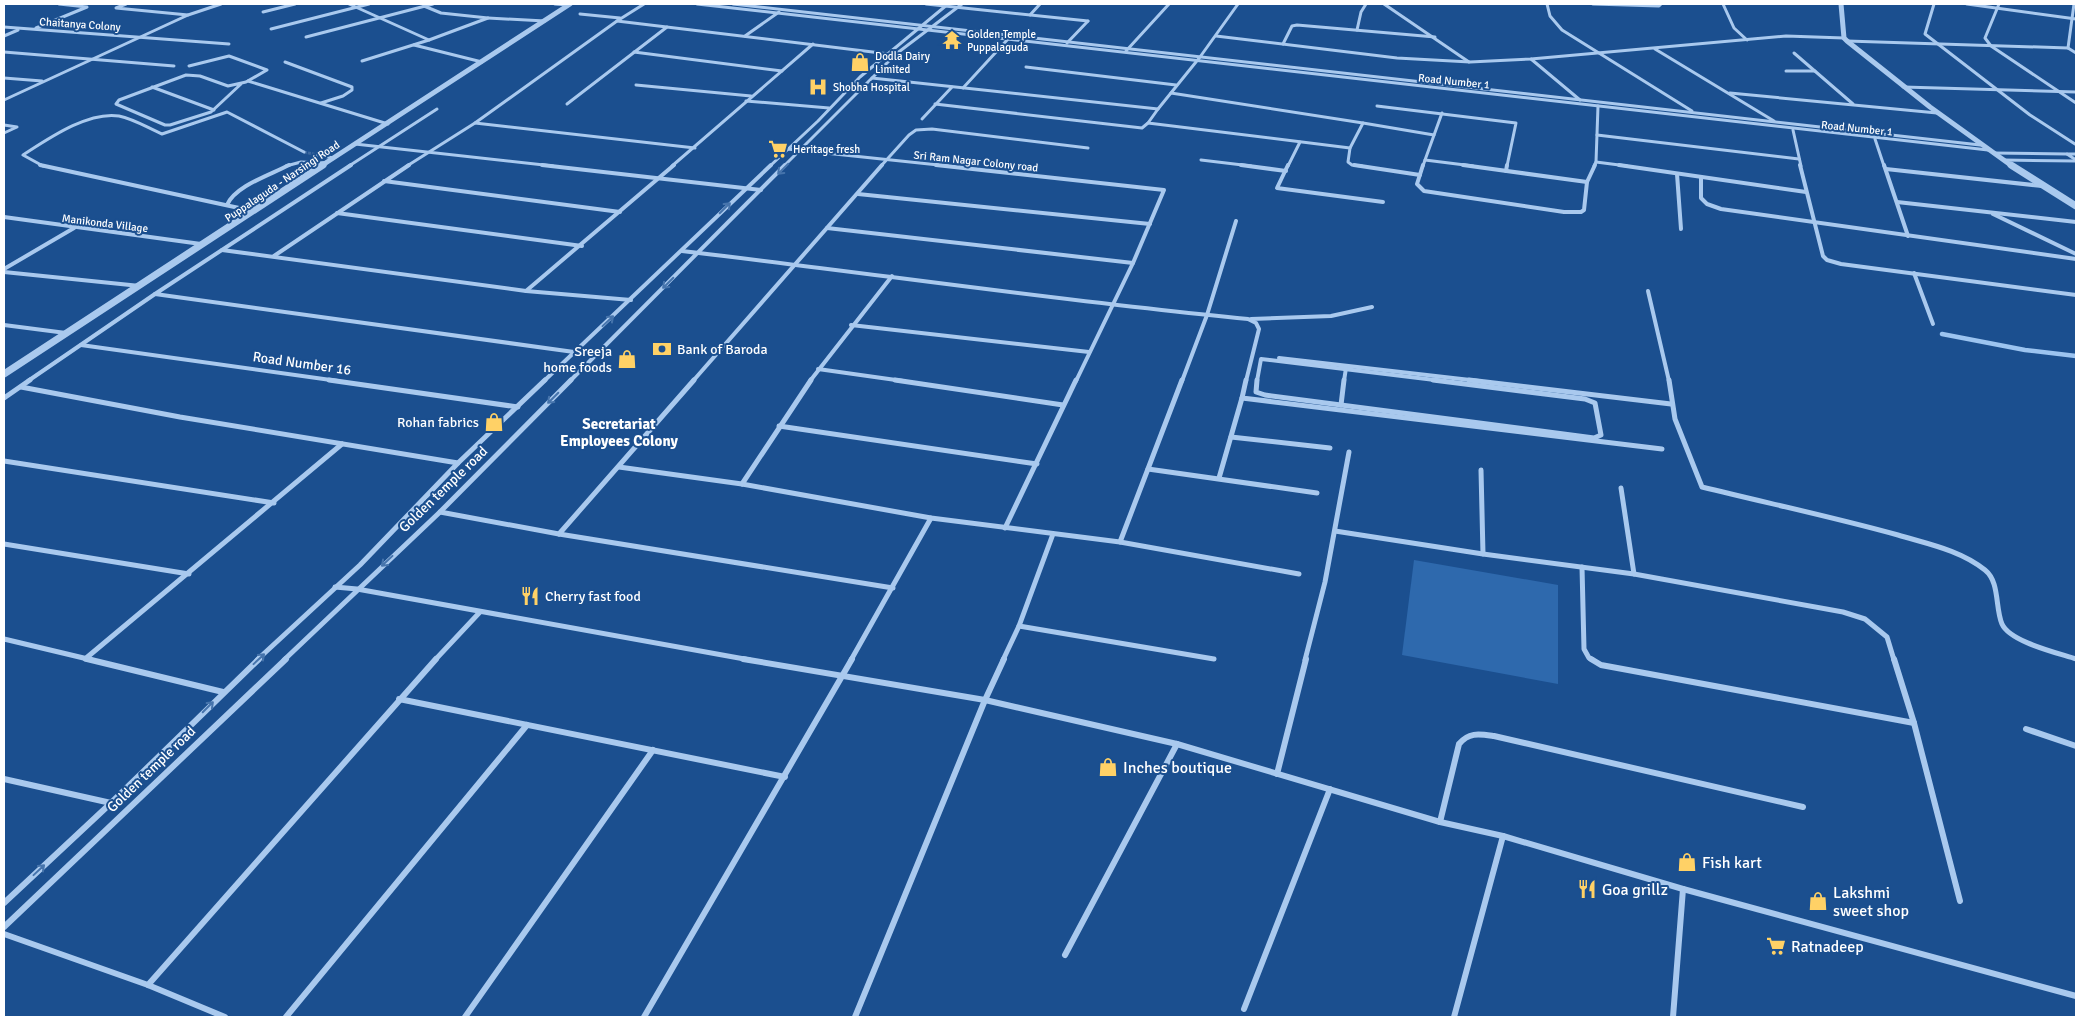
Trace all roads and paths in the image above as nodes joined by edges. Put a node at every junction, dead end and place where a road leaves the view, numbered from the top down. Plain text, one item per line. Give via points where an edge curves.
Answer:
1 (59, 4) edge
2 (126, 4) edge
3 (220, 4) edge
4 (295, 4) edge
5 (349, 4) edge
6 (369, 4) edge
7 (433, 4) edge
8 (555, 4) edge
9 (569, 4) edge
10 (644, 4) edge
11 (697, 4) edge
12 (722, 4) edge
13 (733, 4) edge
14 (926, 4) edge
15 (962, 4) edge
16 (1040, 4) edge
17 (1169, 4) edge
18 (1238, 4) edge
19 (1366, 4) edge
20 (1384, 4) edge
21 (1547, 4) edge
22 (1593, 4) edge
23 (1661, 4) edge
24 (1723, 4) edge
25 (1842, 4) edge
26 (1934, 4) edge
27 (1967, 4) edge
28 (1999, 4) edge
29 (2074, 4) edge
30 (947, 5) edge
31 (424, 6) junction
32 (717, 6) junction
33 (357, 7) junction
34 (958, 7) junction
35 (1997, 8) junction
36 (784, 10) junction
37 (263, 12) dead end
38 (779, 13) junction
39 (580, 14) dead end
40 (188, 15) junction
41 (1030, 15) junction
42 (379, 18) junction
43 (488, 18) junction
44 (621, 18) junction
45 (2071, 19) junction
46 (2076, 19) edge
47 (617, 21) junction
48 (545, 22) junction
49 (922, 25) junction
50 (667, 26) junction
51 (933, 26) junction
52 (4, 27) edge
53 (21, 28) junction
54 (918, 28) junction
55 (33, 29) junction
56 (271, 29) dead end
57 (929, 29) junction
58 (1358, 30) junction
59 (4, 36) edge
60 (745, 36) junction
61 (1216, 36) junction
62 (138, 37) junction
63 (306, 37) dead end
64 (1435, 37) junction
65 (1008, 39) junction
66 (1846, 39) junction
67 (429, 40) junction
68 (1746, 40) junction
69 (1068, 42) junction
70 (229, 44) dead end
71 (813, 44) junction
72 (1283, 44) junction
73 (1936, 44) junction
74 (414, 45) junction
75 (1065, 46) junction
76 (1991, 46) junction
77 (1655, 48) junction
78 (2068, 48) junction
79 (1128, 49) junction
80 (4, 52) edge
81 (634, 52) junction
82 (887, 53) junction
83 (1124, 53) junction
84 (1598, 53) junction
85 (1794, 53) dead end
86 (896, 54) junction
87 (2076, 54) edge
88 (1200, 57) junction
89 (92, 59) junction
90 (1530, 59) junction
91 (362, 61) dead end
92 (285, 62) dead end
93 (482, 62) junction
94 (1196, 62) junction
95 (1470, 62) junction
96 (174, 66) dead end
97 (189, 66) dead end
98 (1026, 66) dead end
99 (782, 71) junction
100 (1786, 71) dead end
101 (1815, 71) junction
102 (4, 78) edge
103 (872, 78) junction
104 (43, 81) junction
105 (248, 81) junction
106 (241, 84) junction
107 (636, 85) dead end
108 (1176, 85) junction
109 (952, 86) junction
110 (152, 87) junction
111 (1902, 87) junction
112 (963, 88) junction
113 (1995, 90) junction
114 (2058, 92) junction
115 (2076, 92) edge
116 (1170, 93) junction
117 (1730, 93) junction
118 (751, 96) junction
119 (4, 100) edge
120 (1581, 100) junction
121 (746, 101) junction
122 (2076, 103) edge
123 (320, 104) junction
124 (567, 104) dead end
125 (936, 104) junction
126 (1853, 104) junction
127 (1377, 106) dead end
128 (1598, 106) junction
129 (830, 108) junction
130 (437, 109) dead end
131 (1158, 109) junction
132 (214, 110) junction
133 (825, 113) junction
134 (837, 113) junction
135 (1442, 113) junction
136 (1695, 113) junction
137 (1937, 113) junction
138 (922, 119) dead end
139 (1775, 122) junction
140 (475, 123) junction
141 (1148, 123) junction
142 (1363, 123) junction
143 (388, 124) junction
144 (4, 125) edge
145 (1793, 130) junction
146 (4, 133) edge
147 (1434, 135) junction
148 (1597, 135) junction
149 (1876, 139) junction
150 (1300, 142) junction
151 (354, 144) junction
152 (1980, 144) junction
153 (2076, 144) edge
154 (379, 147) junction
155 (695, 148) junction
156 (1088, 148) dead end
157 (1350, 148) junction
158 (787, 149) junction
159 (801, 151) junction
160 (304, 152) tunnel mouth
161 (431, 152) junction
162 (1990, 152) junction
163 (2067, 154) junction
164 (2076, 154) edge
165 (317, 155) tunnel mouth
166 (334, 158) junction
167 (1799, 159) junction
168 (1201, 160) dead end
169 (1426, 160) junction
170 (2003, 160) junction
171 (886, 161) junction
172 (2076, 161) edge
173 (1596, 162) junction
174 (326, 163) junction
175 (1886, 169) junction
176 (1286, 171) junction
177 (1506, 172) junction
178 (1678, 174) junction
179 (1420, 175) junction
180 (1701, 177) junction
181 (660, 178) junction
182 (384, 181) junction
183 (1587, 182) junction
184 (2042, 186) junction
185 (745, 188) junction
186 (762, 190) junction
187 (1806, 192) junction
188 (858, 194) junction
189 (1383, 202) dead end
190 (1896, 202) junction
191 (228, 205) junction
192 (2076, 206) edge
193 (255, 211) junction
194 (620, 212) junction
195 (1988, 212) junction
196 (337, 213) junction
197 (4, 217) edge
198 (1236, 221) dead end
199 (2076, 222) edge
200 (1815, 223) junction
201 (1150, 224) junction
202 (74, 228) junction
203 (827, 228) junction
204 (1681, 229) dead end
205 (1908, 236) junction
206 (204, 244) junction
207 (582, 246) junction
208 (221, 250) junction
209 (682, 251) junction
210 (698, 254) junction
211 (2076, 254) edge
212 (274, 256) junction
213 (2076, 259) edge
214 (1133, 263) junction
215 (796, 264) junction
216 (4, 270) edge
217 (1914, 273) junction
218 (892, 276) junction
219 (140, 286) junction
220 (526, 291) junction
221 (1648, 291) dead end
222 (155, 294) junction
223 (2076, 295) edge
224 (631, 300) junction
225 (1112, 306) junction
226 (1372, 307) dead end
227 (1207, 315) junction
228 (1248, 320) junction
229 (1933, 324) dead end
230 (4, 325) edge
231 (851, 325) junction
232 (66, 334) junction
233 (81, 345) junction
234 (574, 352) junction
235 (1089, 352) junction
236 (1254, 354) junction
237 (1262, 357) junction
238 (1346, 368) junction
239 (818, 369) junction
240 (4, 374) edge
241 (1433, 378) junction
242 (21, 387) junction
243 (4, 398) edge
244 (1242, 398) junction
245 (1671, 404) junction
246 (1063, 405) junction
247 (1340, 405) junction
248 (518, 407) junction
249 (779, 426) junction
250 (1231, 437) junction
251 (342, 444) junction
252 (1330, 448) dead end
253 (1662, 449) dead end
254 (1349, 452) dead end
255 (4, 461) edge
256 (458, 463) junction
257 (1037, 464) junction
258 (619, 467) junction
259 (1148, 469) junction
260 (1480, 470) dead end
261 (1219, 478) junction
262 (742, 484) junction
263 (1621, 488) dead end
264 (1317, 493) dead end
265 (274, 503) junction
266 (440, 512) junction
267 (931, 518) junction
268 (1005, 528) junction
269 (1335, 531) junction
270 (559, 534) junction
271 (1053, 534) junction
272 (1120, 542) junction
273 (4, 544) edge
274 (1482, 554) junction
275 (1582, 568) junction
276 (189, 574) junction
277 (1299, 574) dead end
278 (1634, 574) junction
279 (336, 587) junction
280 (893, 588) junction
281 (357, 589) junction
282 (480, 612) junction
283 (1019, 626) junction
284 (4, 639) edge
285 (2076, 658) edge
286 (85, 659) junction
287 (1214, 659) dead end
288 (842, 677) junction
289 (224, 692) junction
290 (399, 699) junction
291 (985, 700) junction
292 (1914, 722) junction
293 (527, 725) junction
294 (2026, 729) dead end
295 (1177, 744) junction
296 (2076, 746) edge
297 (653, 750) junction
298 (1277, 774) junction
299 (785, 777) junction
300 (4, 779) edge
301 (1330, 789) junction
302 (111, 803) junction
303 (1803, 807) dead end
304 (1440, 822) junction
305 (1503, 836) junction
306 (1683, 889) junction
307 (1960, 901) dead end
308 (4, 903) edge
309 (4, 927) edge
310 (4, 934) edge
311 (1065, 955) dead end
312 (148, 985) junction
313 (2076, 996) edge
314 (1244, 1009) dead end
315 (225, 1017) edge
316 (286, 1017) edge
317 (465, 1017) edge
318 (644, 1017) edge
319 (856, 1017) edge
320 (1454, 1017) edge
321 (1673, 1017) edge

1 - 55 street via 87,7
2 - 40 street via 116,8
3 - 40 street
4 - 37 street
5 - 33 street
6 - 33 street
7 - 31 street
8 - 9 street
9 - 48 street, Puppalaguda - Narsingi Road
10 - 44 street
11 - 32 street, Road Number 1
12 - 32 street
13 - 36 street, Road Number 1
14 - 30 street
15 - 34 street, Golden temple road
16 - 41 street
17 - 79 street
18 - 61 street
19 - 58 street
20 - 64 street
21 - 84 street via 1550,16 1562,30
22 - 23 street via 1655,7
24 - 68 street via 1734,28
25 - 66 street
26 - 73 street via 1925,34
27 - 35 street
28 - 35 street
29 - 45 street
30 - 34 street
30 - 49 street, Golden temple road
31 - 42 street
31 - 43 street via 441,13
32 - 38 street, Road Number 1
33 - 42 street
33 - 56 street
34 - 41 street
34 - 51 street, Golden temple road
35 - 45 street
35 - 76 street via 1985,38
36 - 38 street
36 - 49 street, Road Number 1
38 - 54 street, Road Number 1
38 - 60 street
39 - 44 street
40 - 62 street
41 - 69 street via 1088,21
42 - 63 street
42 - 67 street
43 - 48 street
43 - 67 street
44 - 47 street
45 - 46 street
45 - 78 street
47 - 50 street
47 - 140 street
48 - 93 street, Puppalaguda - Narsingi Road
49 - 51 street, Road Number 1
49 - 54 street, Golden temple road
50 - 60 street
50 - 81 street
51 - 57 street, Golden temple road
51 - 69 street, Road Number 1
52 - 53 street, Chaitanya Colony
53 - 55 street, Chaitanya Colony
53 - 59 street
54 - 57 street, Road Number 1
54 - 82 street, Golden temple road
55 - 62 street, Chaitanya Colony
57 - 65 street, Road Number 1
57 - 86 street, Golden temple road
58 - 64 street
58 - 72 street via 1294,25
60 - 71 street
61 - 72 street
61 - 88 street
62 - 70 street, Chaitanya Colony
62 - 89 street
64 - 95 street
65 - 75 street, Road Number 1
65 - 112 street
66 - 68 street via 1786,36
66 - 73 street
66 - 111 street
67 - 74 street
68 - 77 street
69 - 75 street
69 - 79 street, Road Number 1
71 - 82 street
71 - 99 street
72 - 95 street via 1397,58
73 - 76 street
73 - 113 street
74 - 91 street
74 - 93 street
75 - 83 street, Road Number 1
76 - 78 street
76 - 114 street
77 - 84 street
77 - 117 street
78 - 87 street
79 - 83 street
79 - 88 street, Road Number 1
80 - 89 street
81 - 99 street
81 - 124 street
82 - 86 street
82 - 129 street, Golden temple road
83 - 94 street, Road Number 1
84 - 90 street
84 - 136 street
85 - 101 street
86 - 103 street, Golden temple road
88 - 94 street
88 - 120 street, Road Number 1
89 - 96 street
89 - 104 street
90 - 95 street
90 - 120 street
92 - 123 street via 352,87 343,96
93 - 143 street, Puppalaguda - Narsingi Road
94 - 108 street
94 - 128 street, Road Number 1
97 - 105 street via 229,56 267,69
98 - 108 street
99 - 118 street
100 - 101 street
101 - 126 street
102 - 104 street
103 - 109 street
103 - 134 street, Golden temple road
104 - 119 street
105 - 106 street
105 - 123 street
106 - 110 street via 223,85 191,74
106 - 132 street
107 - 118 street
108 - 116 street
109 - 112 street
109 - 125 street
110 - 132 street
110 - 132 street via 116,104 166,126
111 - 113 street
111 - 137 street
112 - 131 street
113 - 114 street
113 - 153 street
114 - 115 street
114 - 122 street
116 - 131 street
116 - 142 street
117 - 126 street
117 - 139 street
118 - 121 street
120 - 136 street, Road Number 1
121 - 129 street
121 - 155 street
123 - 143 street
125 - 138 street
125 - 141 street via 1142,128
126 - 137 street
127 - 135 street
128 - 145 street, Road Number 1
128 - 148 street
129 - 133 street, Golden temple road
130 - 154 street
131 - 141 street
133 - 134 street
133 - 158 street, Golden temple road
134 - 159 street, Golden temple road
135 - 147 street
135 - 177 street via 1516,123
136 - 139 street, Road Number 1
137 - 152 street
139 - 152 street, Road Number 1
140 - 155 street
140 - 161 street
141 - 150 street
142 - 147 street
142 - 157 street
143 - 151 street, Puppalaguda - Narsingi Road
144 - 146 street via 17,127
145 - 149 street, Road Number 1
145 - 167 street
147 - 169 street
148 - 167 street
148 - 173 street
149 - 162 street, Road Number 1
149 - 175 street
150 - 157 street
150 - 176 street
151 - 154 street
151 - 166 street, Puppalaguda - Narsingi Road
152 - 162 street
154 - 161 street
154 - 208 street
155 - 181 street
156 - 171 street via 924,129 909,135
157 - 179 street via 1348,162 1352,165
158 - 159 street, Sri Ram Nagar Colony road
158 - 185 street, Golden temple road
159 - 171 street, Sri Ram Nagar Colony road
159 -> 186 street, Golden temple road
160 - 191 street via 227,112 162,134 117,116 97,118 47,139 23,155 41,166
161 - 181 street
161 - 182 street
162 - 163 street, Road Number 1
162 - 170 street
163 - 164 street, Road Number 1
163 - 172 street
165 - 166 street
166 - 174 street, Puppalaguda - Narsingi Road
167 - 187 street
168 - 176 street
169 - 177 street
169 - 179 street
170 - 172 street
170 - 184 street
171 - 188 street
171 - 201 street, Sri Ram Nagar Colony road via 1164,190
173 - 178 street
173 - 183 street
174 - 191 street via 302,162 280,169 237,191
174 - 193 street, Puppalaguda - Narsingi Road
175 - 184 street
175 - 190 street
176 - 189 street via 1278,189
177 - 183 street
178 - 180 street
178 - 204 street
179 - 183 street via 1417,184 1433,194 1574,213 1584,210
180 - 187 street
180 - 200 street via 1701,198 1707,204
181 - 185 street
181 - 194 street
182 - 194 street
182 - 196 street
184 - 192 street
185 - 186 street
209 -> 185 street, Golden temple road
186 - 210 street, Golden temple road
187 - 200 street
188 - 201 street
188 - 203 street
190 - 195 street
190 - 205 street
191 - 193 street
193 - 206 street, Puppalaguda - Narsingi Road
194 - 207 street
195 - 199 street
195 - 211 street
196 - 207 street
196 - 212 street
197 - 202 street, Manikonda Village
198 - 227 street
200 - 205 street
200 - 217 street via 1823,256 1828,260
201 - 214 street
202 - 206 street, Manikonda Village
202 - 216 street
203 - 214 street
203 - 215 street
205 - 213 street
206 - 219 street, Puppalaguda - Narsingi Road
207 - 220 street
208 - 212 street
208 - 222 street
209 - 210 street
209 - 224 street, Golden temple road
210 - 215 street
210 -> 266 street, Golden temple road
212 - 220 street
214 - 225 street
215 - 218 street
215 - 258 street
216 - 219 street
217 - 223 street
217 - 229 street
218 - 225 street
218 - 231 street
219 - 232 street, Puppalaguda - Narsingi Road
220 - 224 street
221 - 245 street via 1668,376
222 - 233 street
222 - 234 street
234 -> 224 street, Golden temple road
225 - 227 street
225 - 235 street
226 - 228 street via 1331,316
227 - 228 street
227 - 259 street
228 - 236 street via 1256,323 1259,329
230 - 232 street
231 - 235 street
231 - 239 street
232 - 240 street, Puppalaguda - Narsingi Road
233 - 242 street
233 - 248 street, Road Number 16
234 - 248 street, Golden temple road
235 - 246 street
236 - 237 street
236 - 244 street
237 - 238 street
237 - 247 street via 1255,389 1260,394
238 - 241 street
238 - 247 street
239 - 246 street
239 - 249 street
241 - 245 street
241 - 247 street via 1590,400 1596,406 1602,435 1594,438
242 - 243 street
242 - 251 street
244 - 250 street
244 - 253 street
245 - 285 street via 1702,487 1858,524 1956,552 1987,571 1994,581 2002,624 2010,633 2029,643
246 - 257 street
248 - 256 street, Golden temple road
249 - 257 street
249 - 262 street
250 - 252 street
250 - 261 street
251 - 256 street
251 - 265 street
254 - 269 street
255 - 265 street
256 - 279 street, Golden temple road
257 - 268 street
258 - 262 street
258 - 270 street
259 - 261 street
259 - 272 street
260 - 274 street
261 - 264 street
262 - 267 street
263 - 278 street
265 - 276 street
266 - 270 street
266 -> 281 street, Golden temple road
267 - 268 street
267 - 280 street
268 - 271 street
269 - 274 street
269 - 298 street
270 - 280 street
271 - 272 street
271 - 283 street
272 - 277 street
273 - 276 street
274 - 275 street
275 - 278 street
275 - 292 street via 1584,649 1589,658 1601,665
276 - 286 street
278 - 292 street via 1843,612 1865,619 1887,637
279 - 281 street
289 -> 279 street, Golden temple road
280 - 288 street
281 - 282 street
281 - 309 street, Golden temple road
282 - 288 street
282 - 290 street
283 - 287 street
283 - 291 street
284 - 286 street
286 - 289 street
288 - 291 street
288 - 299 street
302 -> 289 street, Golden temple road
290 - 293 street
290 - 312 street
291 - 295 street
291 - 319 street
292 - 307 street
293 - 297 street
293 - 316 street
294 - 296 street
295 - 298 street
295 - 311 street
297 - 299 street
297 - 317 street
298 - 301 street
299 - 318 street
300 - 302 street
301 - 304 street
301 - 314 street
308 -> 302 street, Golden temple road
303 - 304 street via 1478,734 1466,736 1459,744
304 - 305 street
305 - 306 street
305 - 320 street
306 - 313 street
306 - 321 street
310 - 312 street
312 - 315 street

